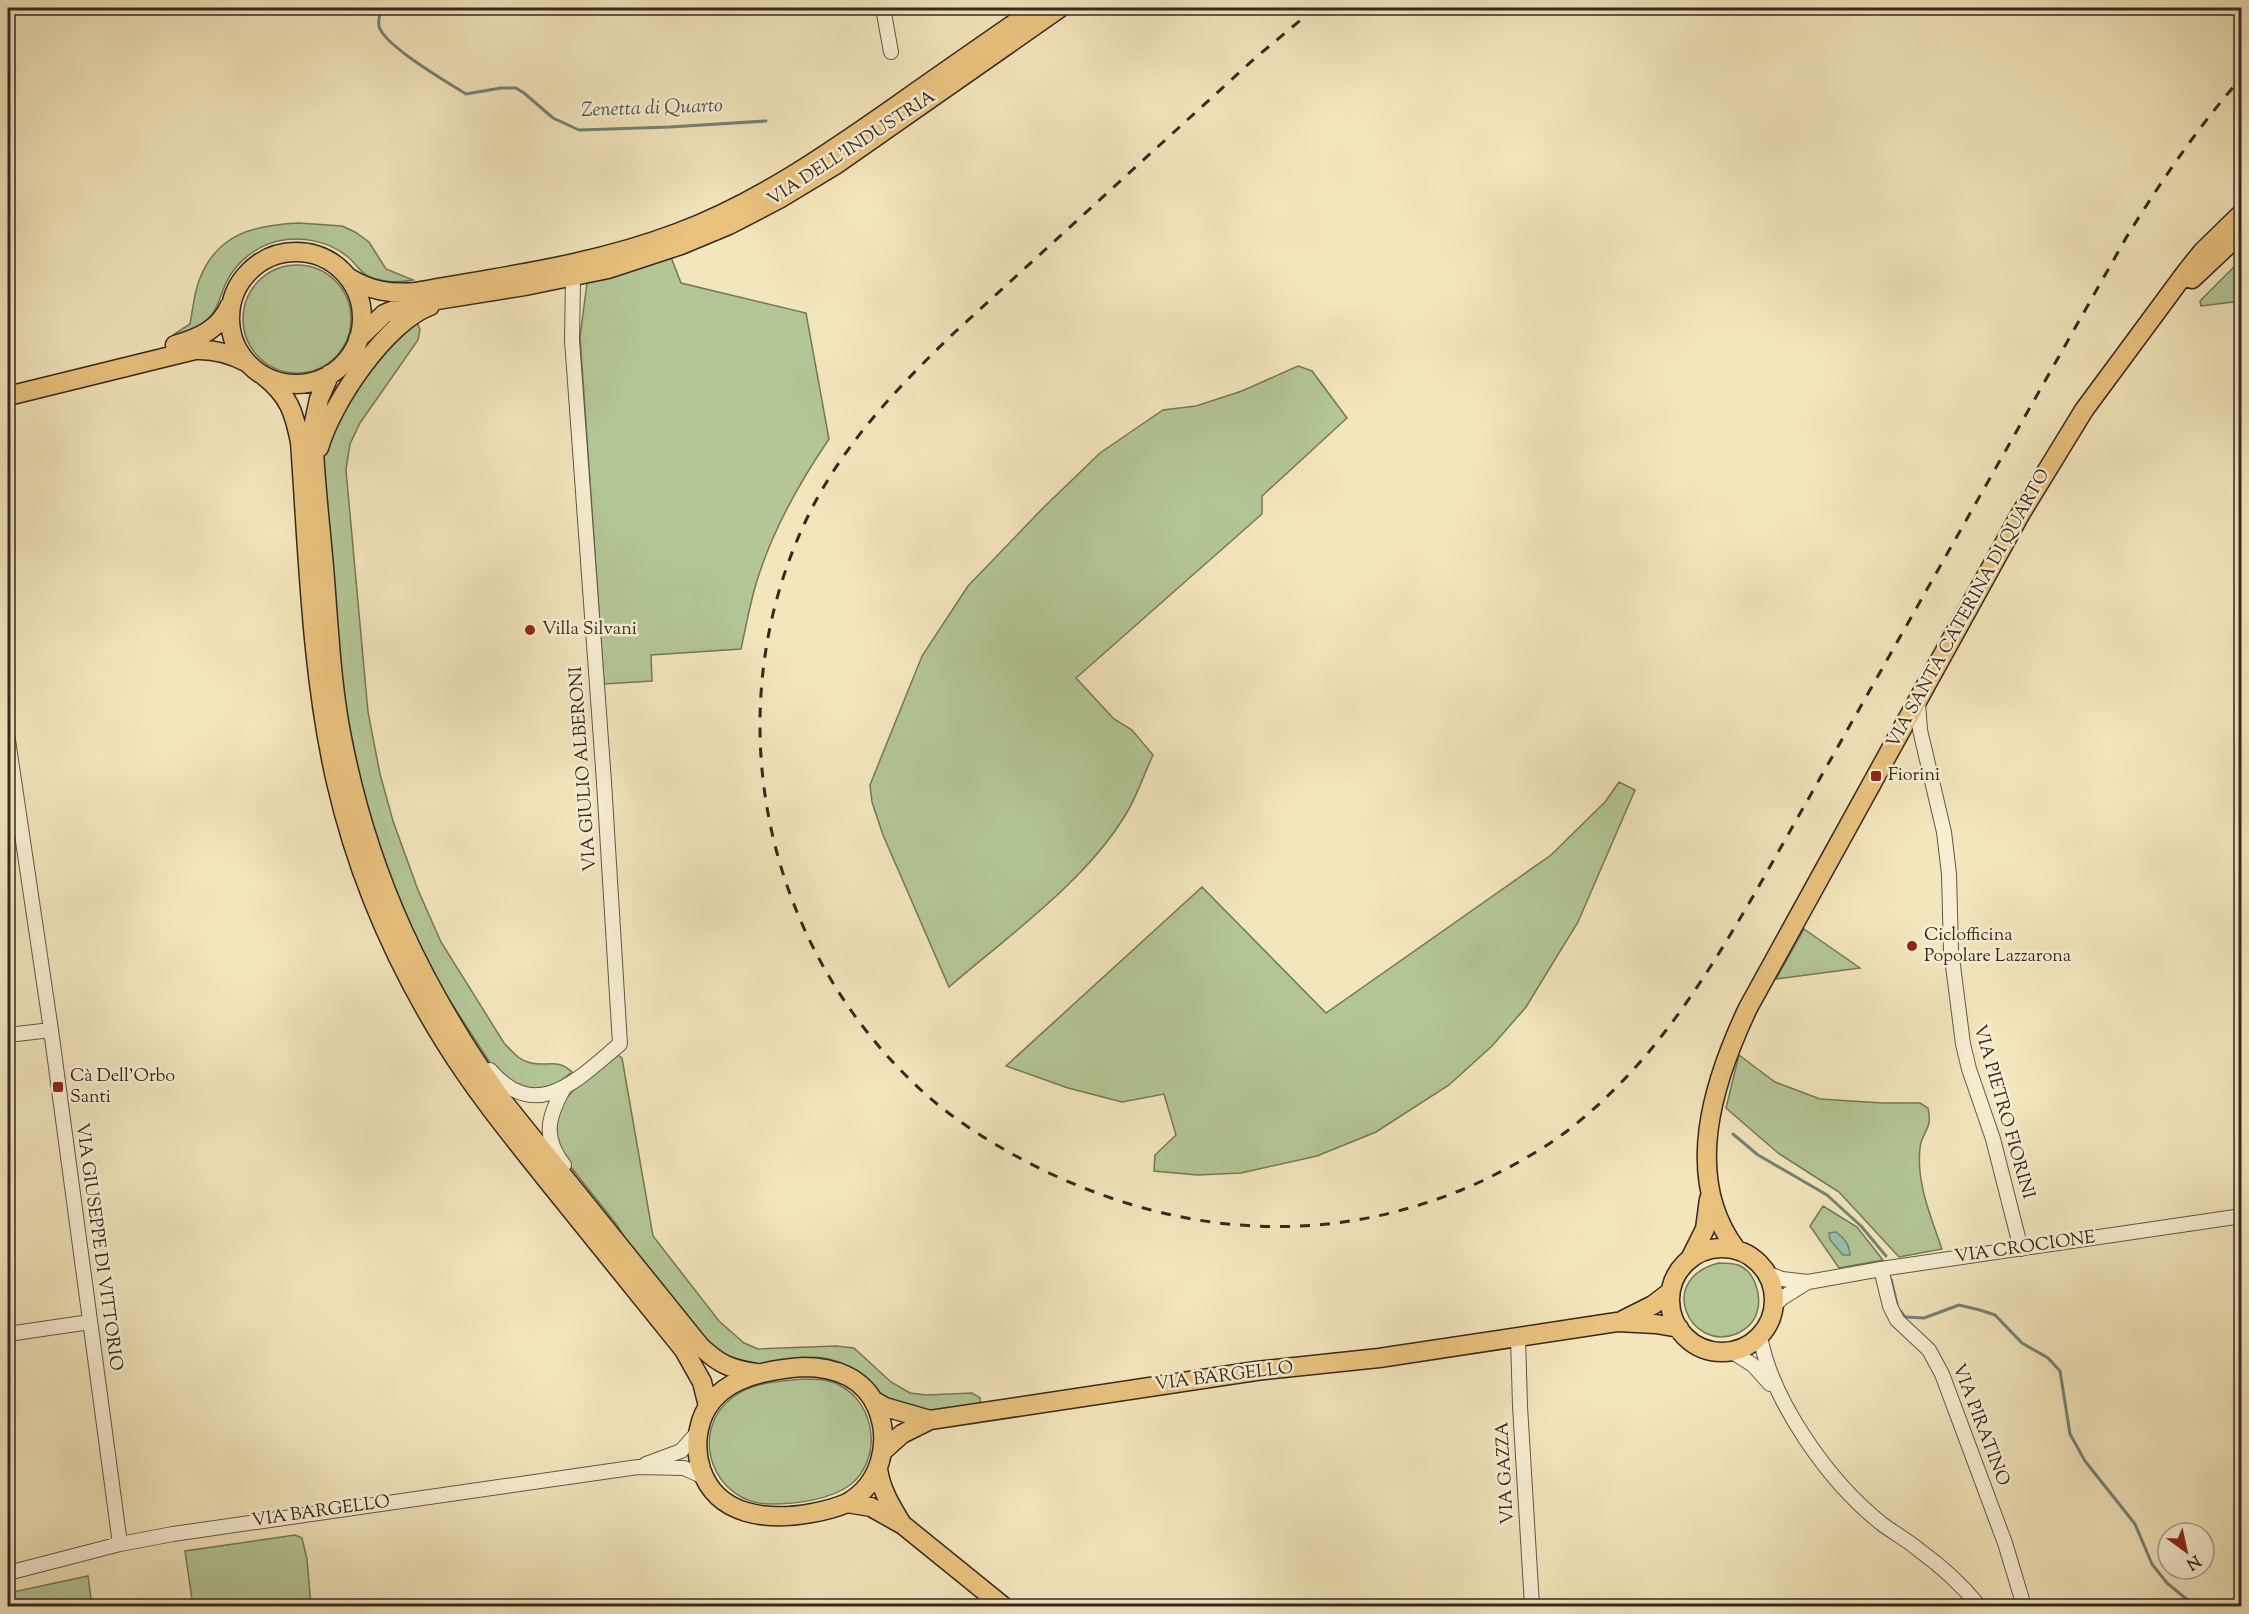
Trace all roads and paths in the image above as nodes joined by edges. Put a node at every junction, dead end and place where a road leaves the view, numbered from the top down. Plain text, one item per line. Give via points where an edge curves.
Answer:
1 (883, 8) edge
2 (1037, 8) edge
3 (1060, 8) edge
4 (891, 52) dead end
5 (2241, 213) edge
6 (2241, 232) edge
7 (348, 277) junction
8 (573, 277) junction
9 (448, 300) junction
10 (231, 303) junction
11 (2141, 332) junction
12 (358, 339) junction
13 (246, 362) junction
14 (330, 374) junction
15 (264, 376) junction
16 (8, 386) edge
17 (8, 396) edge
18 (315, 461) junction
19 (1918, 700) junction
20 (8, 740) edge
21 (428, 984) junction
22 (51, 1030) junction
23 (8, 1035) edge
24 (564, 1088) junction
25 (1710, 1195) junction
26 (2241, 1216) edge
27 (616, 1243) junction
28 (1736, 1249) junction
29 (2021, 1249) junction
30 (1692, 1257) junction
31 (1881, 1269) junction
32 (1767, 1273) junction
33 (1808, 1282) junction
34 (1670, 1292) junction
35 (1774, 1306) junction
36 (90, 1322) junction
37 (1617, 1322) junction
38 (1678, 1328) junction
39 (8, 1334) edge
40 (1760, 1336) junction
41 (1518, 1337) junction
42 (1731, 1351) junction
43 (756, 1373) junction
44 (1781, 1397) junction
45 (873, 1400) junction
46 (708, 1406) junction
47 (930, 1420) junction
48 (698, 1432) junction
49 (883, 1451) junction
50 (638, 1467) junction
51 (878, 1469) junction
52 (704, 1477) junction
53 (847, 1503) junction
54 (903, 1525) junction
55 (120, 1544) junction
56 (8, 1573) edge
57 (1003, 1606) edge
58 (1532, 1606) edge
59 (1978, 1606) edge
60 (2024, 1606) edge

1 - 4 street
2 - 7 main road, VIA DELL'INDUSTRIA via 801,171 742,204 677,233 569,265 416,292 381,292
3 - 8 main road, VIA DELL'INDUSTRIA via 779,200 681,245
5 - 11 main road, VIA SANTA CATERINA DI QUARTO via 2202,252
6 - 11 main road, VIA SANTA CATERINA DI QUARTO
7 - 10 main road via 322,257 289,252 258,263 246,274
7 - 12 main road via 361,307
8 - 9 main road, VIA DELL'INDUSTRIA
8 - 24 street, VIA GIULIO ALBERONI via 572,340 621,1044
9 - 12 main road, VIA DELL'INDUSTRIA via 393,309 373,322
9 - 18 main road via 412,315 389,333 336,406
10 - 13 main road via 232,334
10 - 16 main road via 221,323 178,345
11 - 19 main road, VIA SANTA CATERINA DI QUARTO via 2052,461
12 - 14 main road via 351,353
13 - 15 main road
13 - 17 main road via 212,349 195,350
14 - 15 main road via 318,380 291,383
14 - 18 main road via 315,414
15 - 46 main road via 288,402 300,442 318,678 328,742 345,815 379,915 446,1045 530,1158 684,1350 702,1382
18 - 21 main road via 330,646 343,741 377,867
19 - 25 main road, VIA SANTA CATERINA DI QUARTO via 1730,1045 1714,1097 1706,1146
19 - 29 street, VIA PIETRO FIORINI via 1920,730 1944,832 1951,950 1963,1044 1993,1139
20 - 22 street, VIA GIUSEPPE DI VITTORIO
21 - 24 street via 447,1002 502,1084 531,1095
21 - 27 main road via 502,1100
22 - 23 street
22 - 36 street, VIA GIUSEPPE DI VITTORIO
24 - 27 street via 552,1111 551,1143 612,1226
25 - 28 main road, VIA SANTA CATERINA DI QUARTO via 1717,1219
25 - 30 main road, VIA SANTA CATERINA DI QUARTO via 1705,1229
26 - 29 street, VIA CROCIONE
27 - 43 main road via 700,1346 733,1370
28 - 30 main road via 1713,1248
28 - 32 main road via 1754,1258
29 - 31 street, VIA CROCIONE
30 - 34 main road via 1678,1273
31 - 33 street, VIA CROCIONE
31 - 60 street, VIA PIRATINO via 1897,1320 1929,1350 1942,1374 2005,1543
32 - 33 street, VIA CROCIONE
32 - 35 main road
33 - 35 street, VIA CROCIONE
34 - 37 main road
34 - 38 main road via 1671,1311
35 - 40 main road
36 - 39 street
36 - 55 street, VIA GIUSEPPE DI VITTORIO
37 - 38 main road
37 - 41 main road
38 - 42 main road via 1701,1347
40 - 42 main road
40 - 44 street via 1763,1357
41 - 47 main road, VIA BARGELLO
41 - 58 street, VIA GAZZA
42 - 44 street via 1753,1365
43 - 45 main road via 821,1367 847,1375
43 - 46 main road via 732,1383
44 - 59 street via 1823,1465 1856,1503 1920,1550
45 - 47 main road, VIA BARGELLO
45 - 49 main road via 883,1431
46 - 48 main road
47 - 49 main road, VIA BARGELLO via 902,1434
48 - 50 street, VIA BARGELLO via 681,1452
48 - 52 main road via 697,1449
49 - 51 main road
50 - 52 street, VIA BARGELLO via 684,1468
50 - 55 street, VIA BARGELLO
51 - 53 main road
51 - 54 main road via 885,1494
52 - 53 main road via 721,1500 754,1515 795,1516
53 - 54 main road via 871,1507
54 - 57 main road
55 - 56 street, VIA BARGELLO

